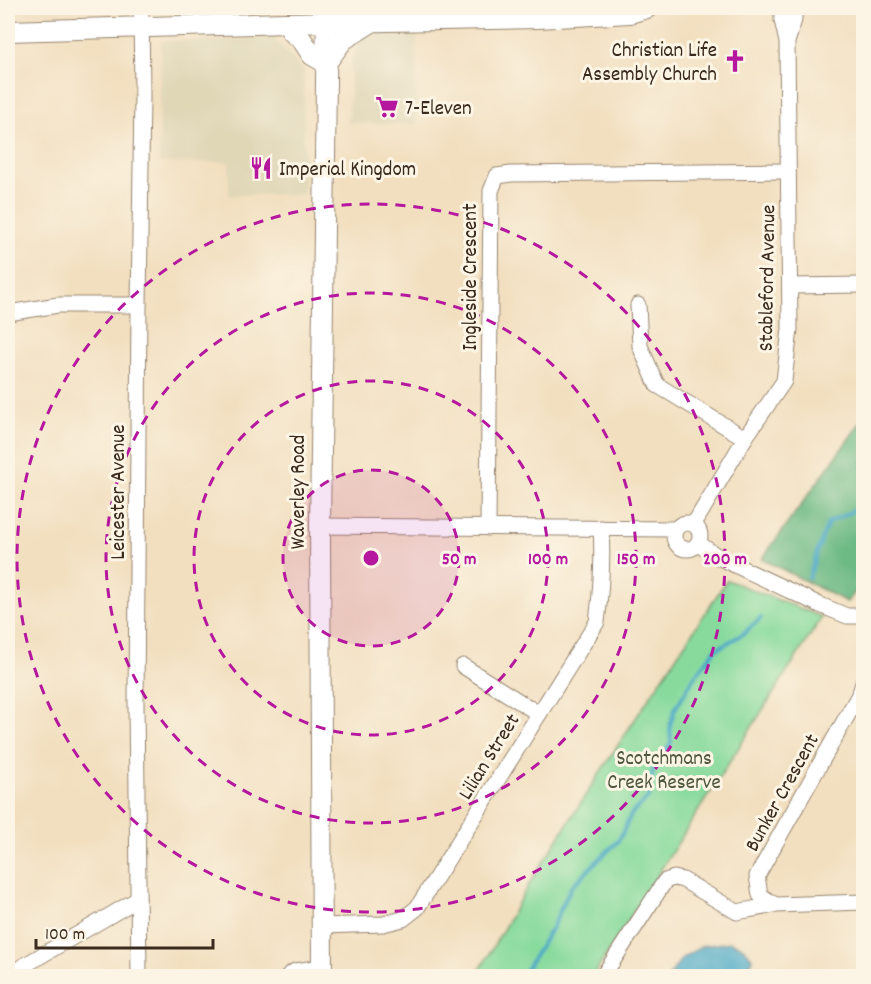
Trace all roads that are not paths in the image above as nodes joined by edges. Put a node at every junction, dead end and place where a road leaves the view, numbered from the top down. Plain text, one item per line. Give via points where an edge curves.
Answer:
1 (141, 8) edge
2 (782, 8) edge
3 (794, 8) edge
4 (636, 9) edge
5 (574, 12) edge
6 (432, 14) edge
7 (327, 15) edge
8 (373, 21) junction
9 (286, 23) junction
10 (142, 27) junction
11 (8, 31) edge
12 (787, 42) junction
13 (326, 63) junction
14 (788, 171) junction
15 (864, 285) edge
16 (790, 286) junction
17 (139, 305) junction
18 (638, 305) dead end
19 (8, 313) edge
20 (745, 438) junction
21 (694, 524) junction
22 (320, 526) junction
23 (488, 528) junction
24 (601, 528) junction
25 (675, 530) junction
26 (698, 543) junction
27 (863, 617) edge
28 (463, 666) dead end
29 (864, 680) edge
30 (539, 714) junction
31 (138, 899) junction
32 (864, 902) edge
33 (775, 905) junction
34 (322, 926) junction
35 (322, 972) edge
36 (8, 975) edge
37 (139, 976) edge
38 (288, 976) edge
39 (603, 976) edge

1 - 10 street, Leicester Avenue
2 - 12 street, Stableford Avenue
3 - 12 street, Stableford Avenue
4 - 5 main road
5 - 6 main road
6 - 8 main road
7 - 8 main road
7 - 9 main road
7 - 13 main road, Waverley Road
8 - 13 main road via 344,40
9 - 10 main road
9 - 13 main road via 312,55
10 - 11 main road
10 - 17 street, Leicester Avenue
12 - 14 street, Stableford Avenue
13 - 22 main road, Waverley Road
14 - 16 street, Stableford Avenue
14 - 23 street, Ingleside Crescent via 497,176 490,191
15 - 16 street
16 - 20 street, Stableford Avenue via 784,381
17 - 19 street via 58,305
17 - 31 street, Leicester Avenue
18 - 20 street via 640,345 657,386
20 - 21 street, Stableford Avenue
21 - 25 street via 681,523
21 - 26 street via 699,531
22 - 23 street
22 - 34 main road, Waverley Road
23 - 24 street
24 - 25 street
24 - 30 street, Lilian Street via 597,622
25 - 26 street via 674,539 679,546 686,549
26 - 27 street via 720,558 820,605 847,616
28 - 30 street
29 - 33 street, Bunker Crescent via 757,876 760,895
30 - 34 street, Lilian Street via 417,908 403,919 383,924
31 - 36 street
31 - 37 street, Leicester Avenue
32 - 33 street
33 - 39 street via 737,912 683,880 665,880
34 - 35 main road, Waverley Road
35 - 38 street via 295,971

